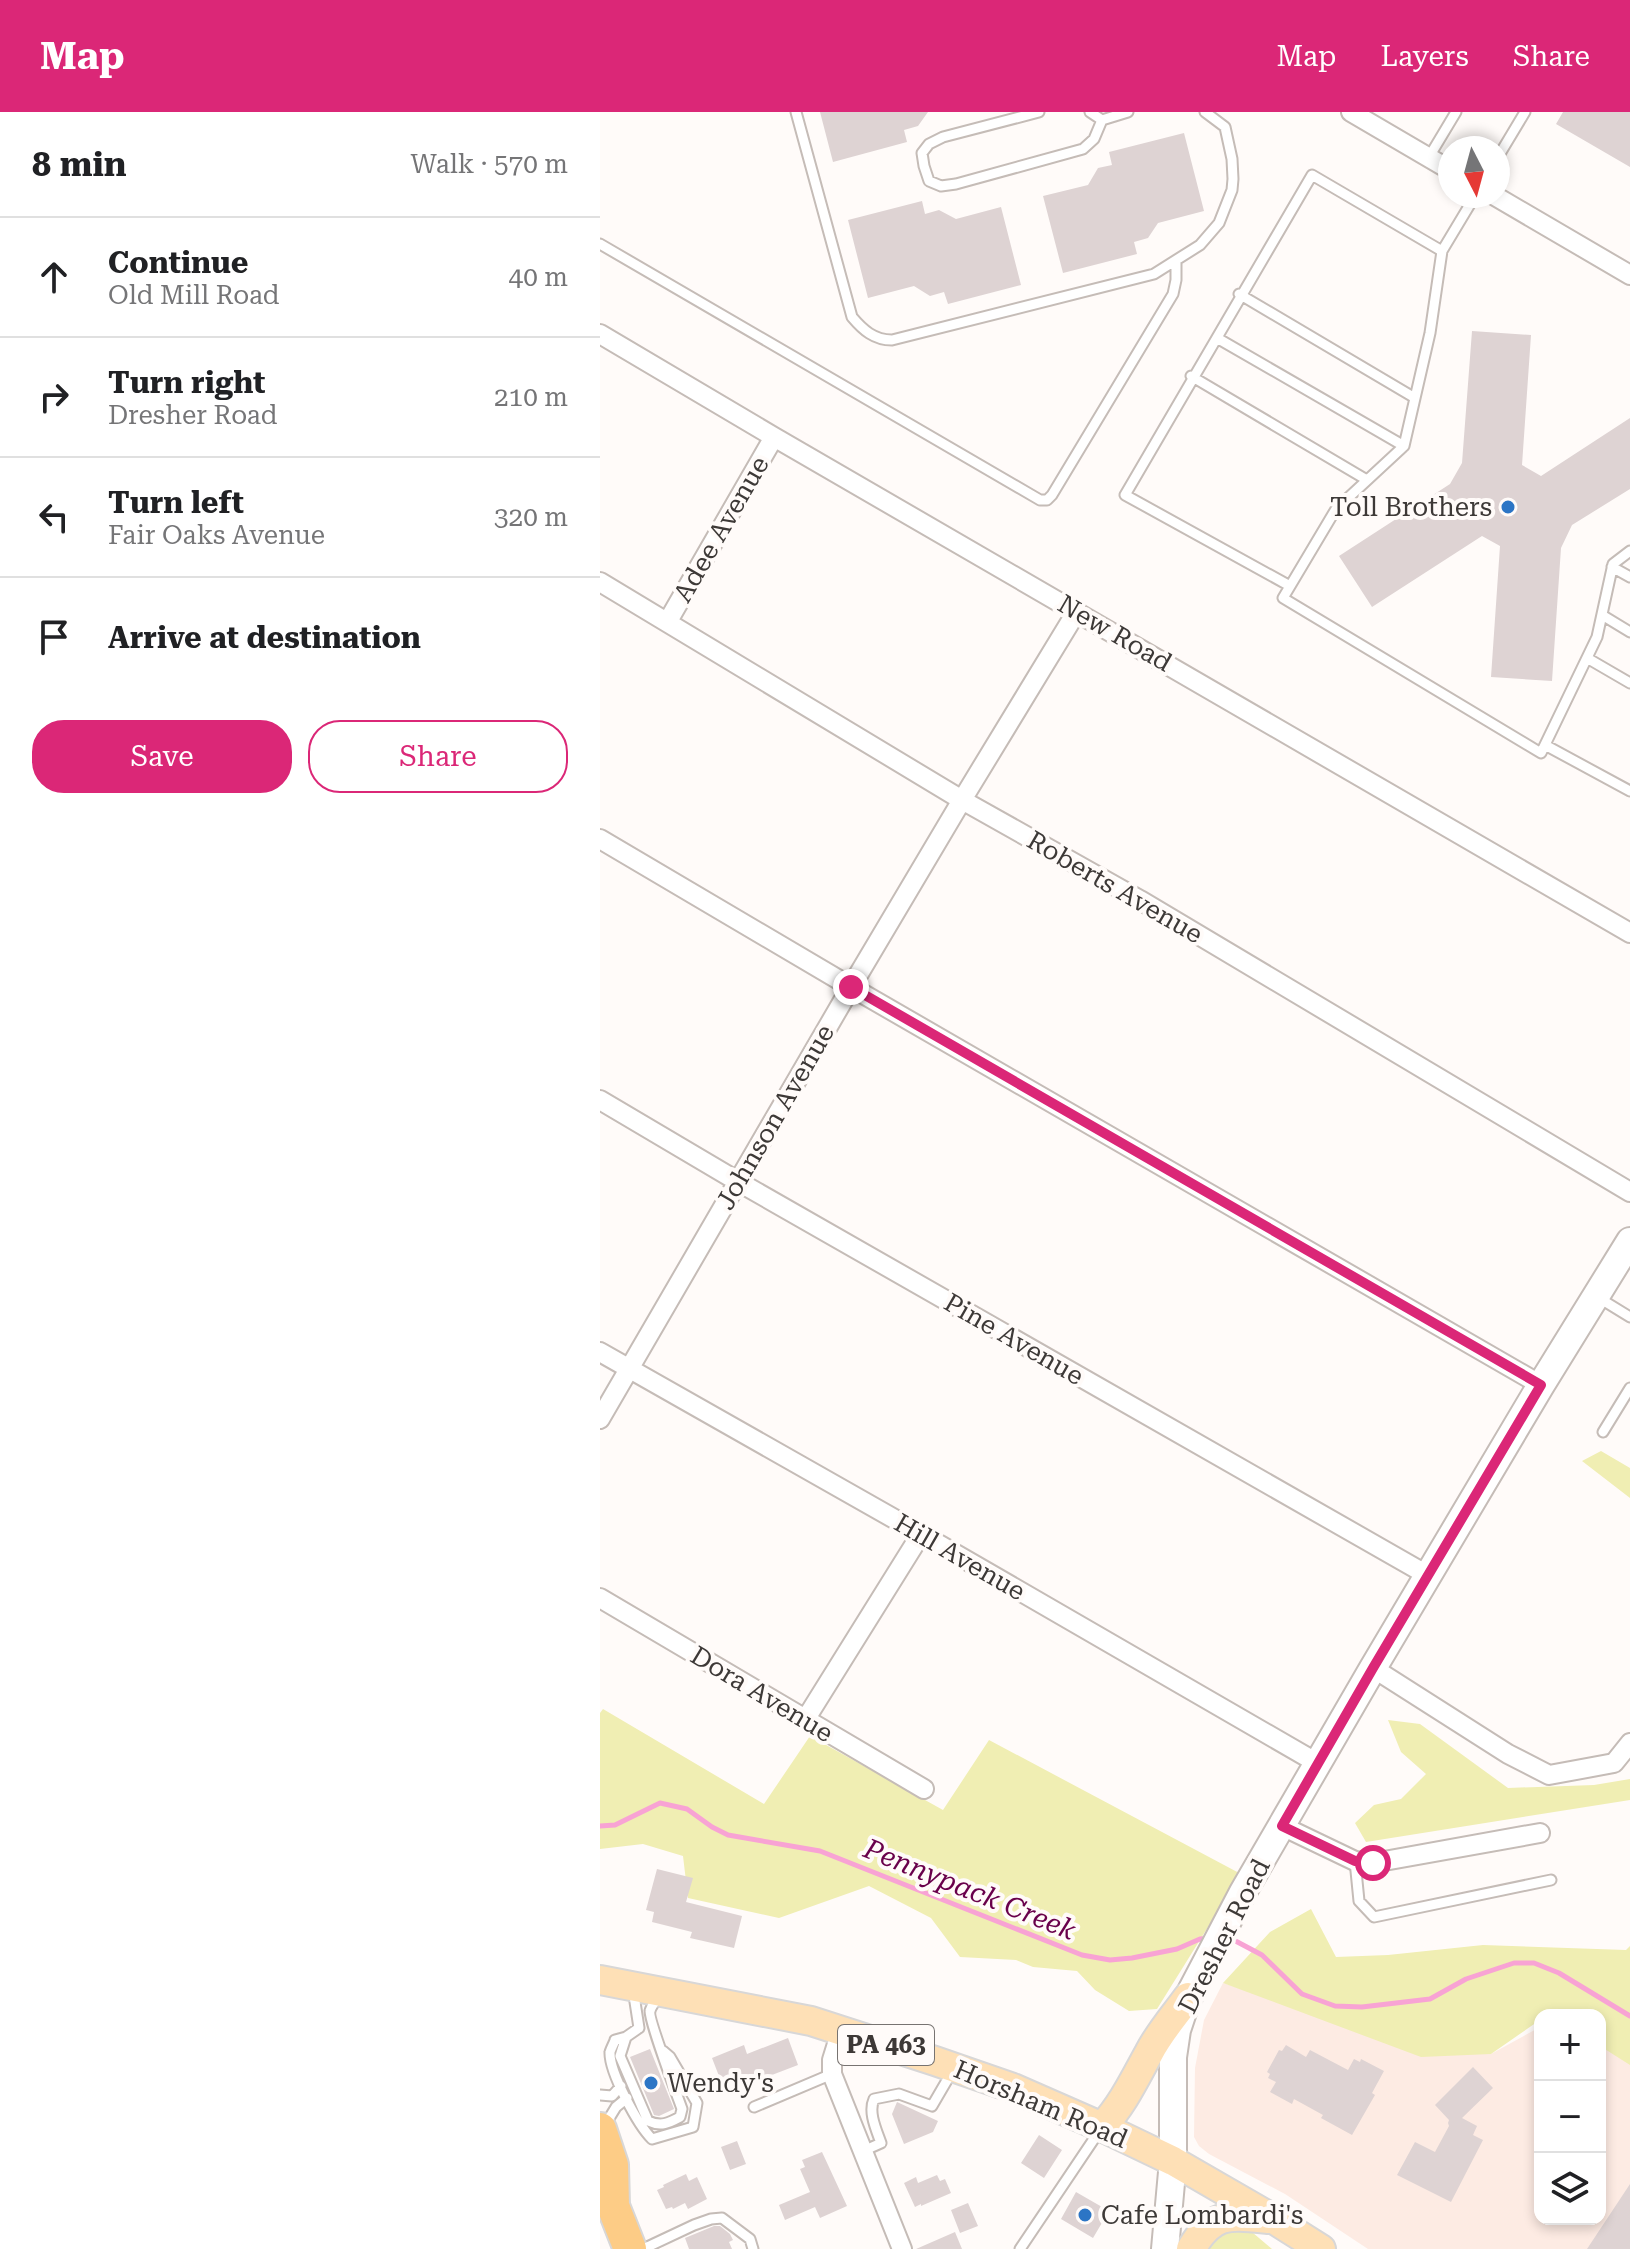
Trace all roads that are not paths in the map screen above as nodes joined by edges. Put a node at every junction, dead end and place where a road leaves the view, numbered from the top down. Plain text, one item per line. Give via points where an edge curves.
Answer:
1 (796, 112) edge
2 (1039, 112) edge
3 (1090, 112) edge
4 (1128, 112) edge
5 (1205, 112) edge
6 (1351, 112) edge
7 (1456, 112) edge
8 (1525, 112) edge
9 (1102, 120) junction
10 (1510, 137) edge
11 (1429, 157) junction
12 (1438, 163) edge
13 (1510, 205) edge
14 (1468, 208) edge
15 (600, 244) edge
16 (1442, 251) junction
17 (1176, 261) junction
18 (1630, 275) edge
19 (1240, 294) junction
20 (600, 334) edge
21 (1217, 338) junction
22 (1192, 376) junction
23 (1415, 398) junction
24 (774, 437) junction
25 (1404, 446) junction
26 (1367, 480) junction
27 (1630, 551) edge
28 (1612, 567) junction
29 (1630, 577) edge
30 (600, 582) edge
31 (1290, 586) junction
32 (1077, 611) junction
33 (1602, 615) junction
34 (668, 621) junction
35 (1630, 632) edge
36 (1587, 658) junction
37 (1630, 683) edge
38 (1545, 745) junction
39 (1630, 791) edge
40 (962, 800) junction
41 (600, 839) edge
42 (1630, 933) edge
43 (851, 987) junction
44 (600, 1100) edge
45 (737, 1181) junction
46 (1630, 1192) edge
47 (1630, 1241) edge
48 (1596, 1296) junction
49 (1630, 1317) edge
50 (600, 1352) edge
51 (630, 1370) junction
52 (1541, 1385) junction
53 (1630, 1388) edge
54 (600, 1419) edge
55 (1603, 1432) dead end
56 (921, 1534) junction
57 (1429, 1576) junction
58 (600, 1598) edge
59 (1373, 1668) junction
60 (805, 1720) junction
61 (1630, 1743) edge
62 (1319, 1764) junction
63 (924, 1789) dead end
64 (1282, 1826) junction
65 (1540, 1833) dead end
66 (1355, 1861) junction
67 (1551, 1880) dead end
68 (600, 1980) edge
69 (632, 1986) junction
70 (1192, 1988) junction
71 (662, 1992) junction
72 (639, 2028) junction
73 (841, 2031) junction
74 (655, 2035) junction
75 (626, 2037) junction
76 (663, 2051) junction
77 (954, 2067) junction
78 (832, 2074) junction
79 (621, 2086) junction
80 (600, 2095) edge
81 (627, 2098) junction
82 (754, 2107) dead end
83 (1102, 2127) junction
84 (600, 2130) edge
85 (863, 2151) junction
86 (1173, 2161) junction
87 (604, 2203) edge
88 (1275, 2220) junction
89 (630, 2249) edge
90 (643, 2249) edge
91 (753, 2249) edge
92 (902, 2249) edge
93 (1020, 2249) edge
94 (1165, 2249) edge
95 (1191, 2249) edge
96 (1321, 2249) edge

1 - 17 lane via 852,317 881,340 1154,274
2 - 9 lane via 929,144 922,153 929,181 956,184 1083,149
3 - 9 lane
4 - 9 lane
5 - 17 lane via 1225,127 1232,190 1219,223
6 - 11 street
7 - 11 lane
8 - 10 lane
11 - 12 street
13 - 18 street
14 - 16 lane
15 - 17 lane via 1040,500 1052,495 1173,294
16 - 19 lane via 1312,175
16 - 23 lane
19 - 21 lane
19 - 23 lane
20 - 24 street, New Road
21 - 22 lane
21 - 25 lane
22 - 26 lane
22 - 31 lane via 1125,495
23 - 25 lane
24 - 32 street, New Road
24 - 34 street, Adee Avenue
25 - 26 lane
26 - 31 lane via 1336,509
27 - 28 lane
28 - 29 lane
28 - 33 lane
30 - 34 street, Roberts Avenue
31 - 38 lane via 1283,598 1541,753
32 - 40 street, Johnson Avenue
32 - 42 street, New Road
33 - 35 lane
33 - 36 lane
34 - 40 street, Roberts Avenue
36 - 37 lane
36 - 38 lane
38 - 39 lane
40 - 43 street, Johnson Avenue
40 - 46 street, Roberts Avenue
41 - 43 street
43 - 45 street, Johnson Avenue
43 - 52 street
44 - 45 street, Pine Avenue
45 - 51 street, Johnson Avenue
45 - 57 street, Pine Avenue
47 - 48 main road, Dresher Road
48 - 49 lane
48 - 52 main road, Dresher Road
50 - 51 street, Hill Avenue
51 - 54 street, Johnson Avenue
51 - 56 street, Hill Avenue
52 - 57 main road, Dresher Road
53 - 55 lane
56 - 60 street
56 - 62 street, Hill Avenue
57 - 59 main road, Dresher Road
58 - 60 street, Dora Avenue
59 - 61 street via 1549,1775 1614,1763
59 - 62 main road, Dresher Road
60 - 63 street, Dora Avenue
62 - 64 main road, Dresher Road
64 - 66 street
64 - 70 main road, Dresher Road
65 - 66 street via 1373,1863
66 - 67 lane via 1359,1901 1374,1917
68 - 69 main road, Horsham Road / PA 463
69 - 71 main road, Horsham Road / PA 463
69 - 72 lane
70 - 83 main road
70 - 86 main road, Dresher Road via 1173,2057
71 - 73 main road, Horsham Road / PA 463
71 - 74 lane via 649,2012
72 - 74 lane
72 - 75 lane
73 - 77 main road, Horsham Road / PA 463
73 - 78 street
74 - 76 lane
75 - 76 lane via 620,2056 648,2121 655,2125 680,2117 682,2109
75 - 79 lane via 615,2040 610,2051
76 - 81 lane via 697,2103 693,2127 652,2139
77 - 83 main road, Horsham Road / PA 463
77 - 85 lane via 932,2106 899,2094 874,2099 872,2113 881,2143
78 - 82 lane
78 - 85 street
79 - 80 lane via 612,2096
79 - 81 lane
81 - 84 lane
83 - 86 main road, Horsham Road / PA 463
83 - 93 lane
84 - 87 highway via 612,2165
85 - 92 street
86 - 88 main road, Horsham Road / PA 463
86 - 94 main road, Dresher Road
87 - 89 highway
88 - 95 main road via 1224,2217 1207,2226
88 - 96 main road, Horsham Road / PA 463
90 - 91 lane via 722,2218 750,2239

